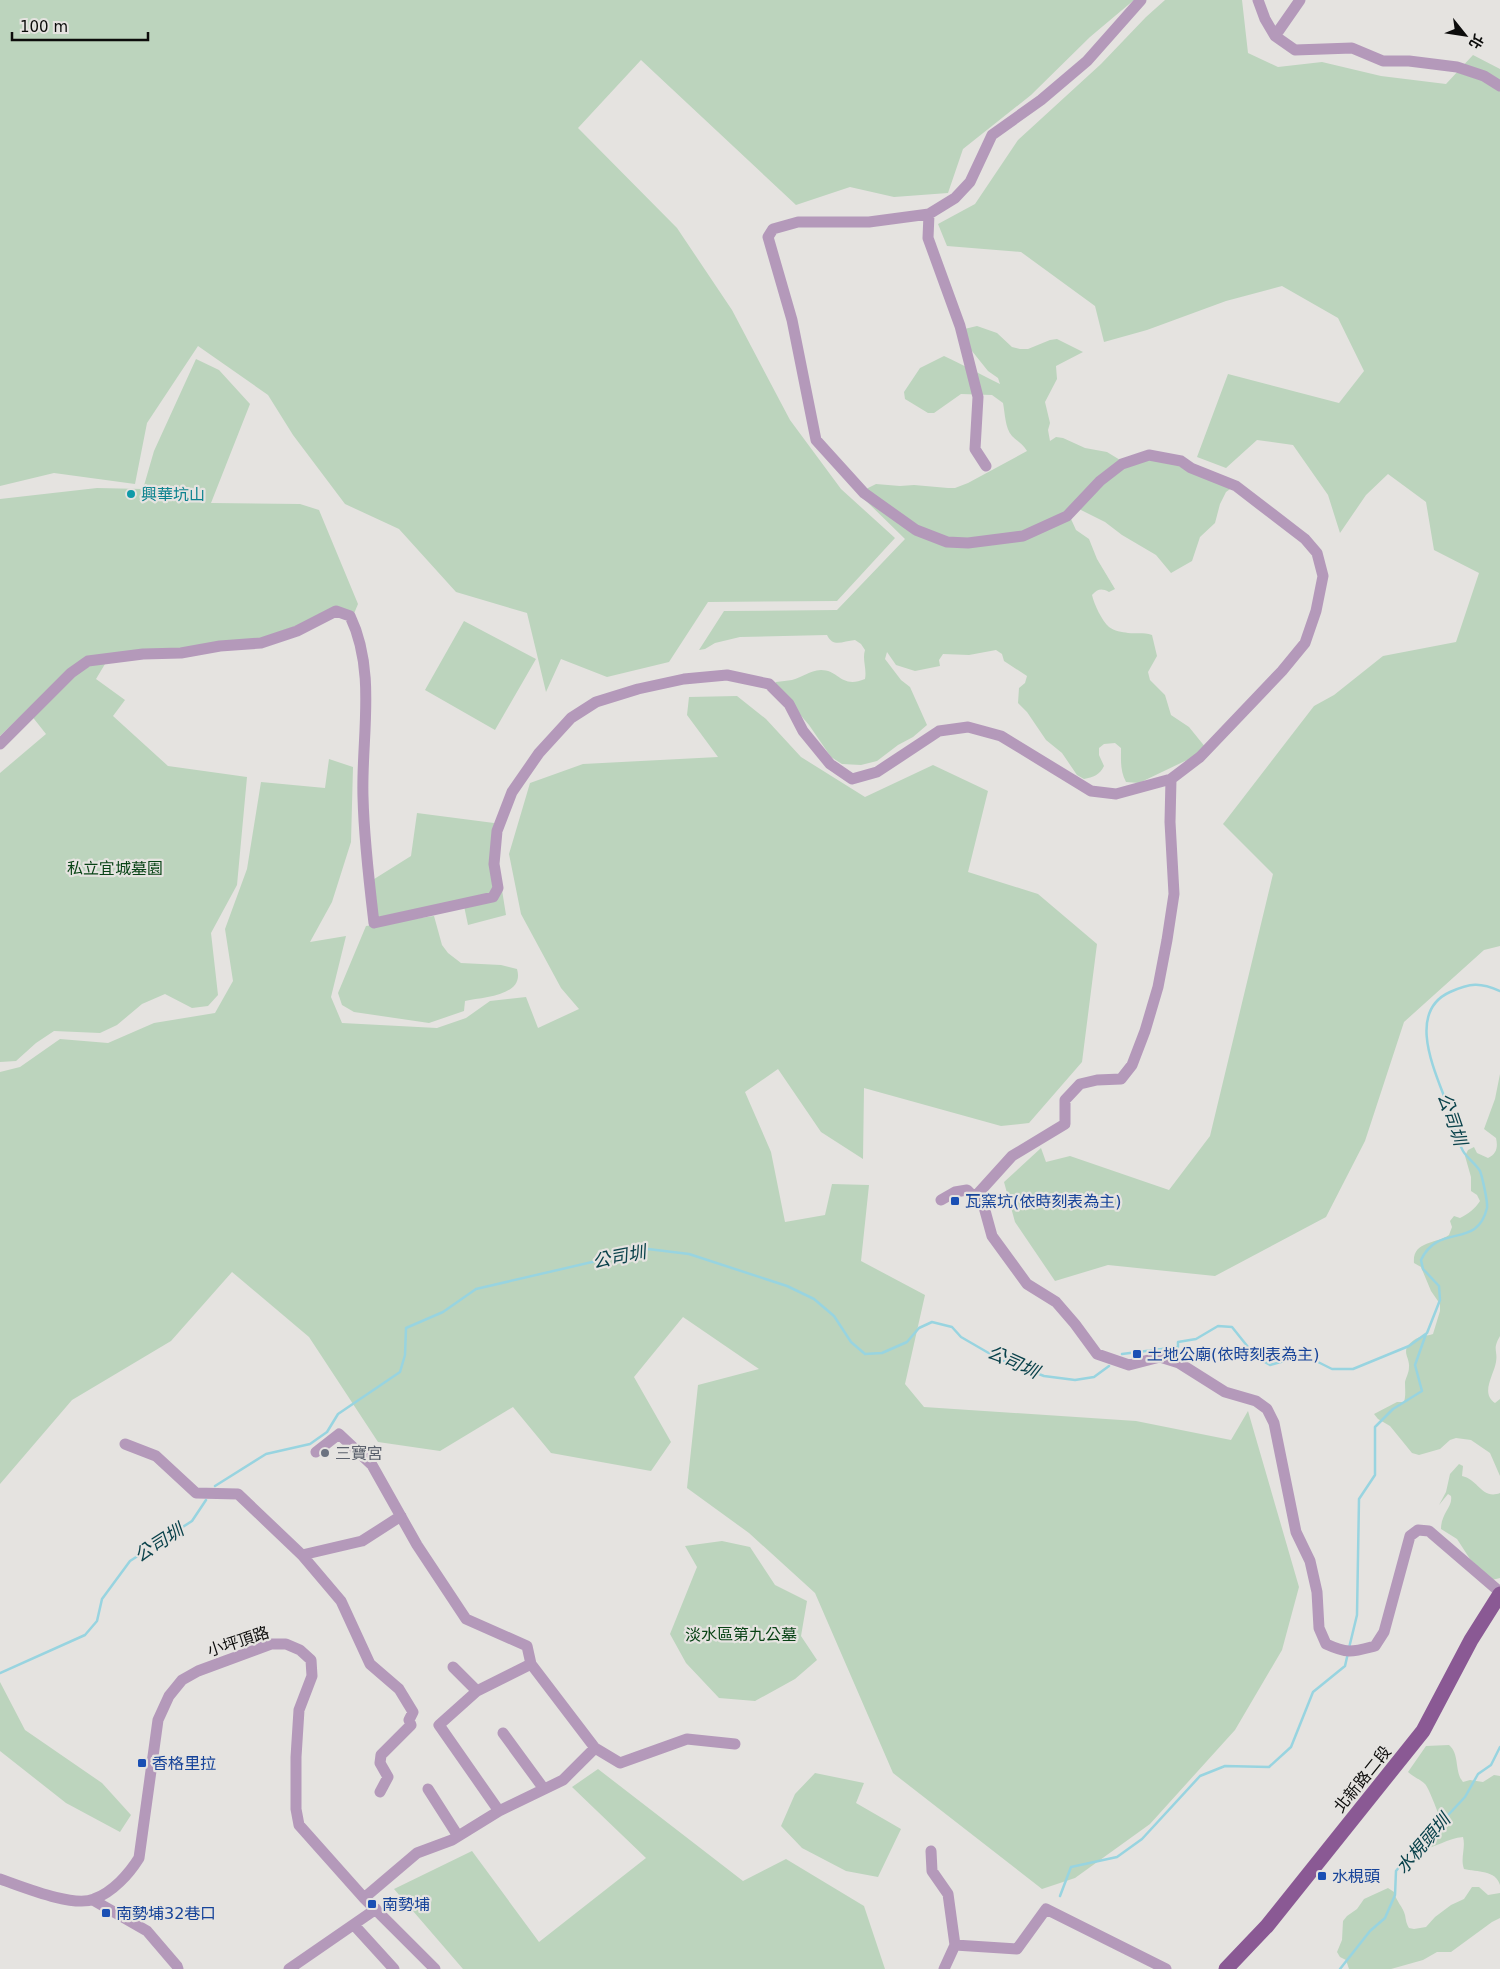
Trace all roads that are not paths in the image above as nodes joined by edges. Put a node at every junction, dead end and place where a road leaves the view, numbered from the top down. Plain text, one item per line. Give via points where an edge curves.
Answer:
1 (1141, 0) edge
2 (1258, 0) edge
3 (1300, 0) edge
4 (1275, 36) junction
5 (1500, 86) edge
6 (929, 214) junction
7 (986, 466) dead end
8 (0, 744) edge
9 (1171, 779) junction
10 (974, 1198) junction
11 (940, 1200) dead end
12 (125, 1444) dead end
13 (316, 1452) dead end
14 (401, 1516) junction
15 (302, 1555) junction
16 (1500, 1593) edge
17 (531, 1664) junction
18 (453, 1667) dead end
19 (477, 1690) junction
20 (503, 1733) dead end
21 (735, 1744) dead end
22 (595, 1748) junction
23 (428, 1789) dead end
24 (544, 1789) junction
25 (380, 1792) dead end
26 (499, 1811) junction
27 (458, 1836) junction
28 (931, 1851) dead end
29 (0, 1879) edge
30 (364, 1898) junction
31 (93, 1900) junction
32 (376, 1909) junction
33 (354, 1925) junction
34 (954, 1944) junction
35 (178, 1969) edge
36 (289, 1969) edge
37 (394, 1969) edge
38 (435, 1969) edge
39 (944, 1969) edge
40 (1166, 1969) edge
41 (1226, 1969) edge

1 - 6 street via 1087,61 992,135 970,182 955,198
2 - 4 street
3 - 4 street
4 - 5 street via 1295,50 1352,48 1384,61 1457,67 1484,76
6 - 7 street via 928,238 960,326 978,397 976,449
6 - 9 street via 870,222 798,222 774,229 768,237 792,320 816,440 864,493 916,530 947,542 968,544 1023,536 1067,516 1100,481 1122,464 1149,455 1181,462 1236,486 1305,539 1317,553 1323,576 1305,642 1200,758
8 - 9 street via 71,673 88,661 261,643 297,631 336,611 350,616 358,632 365,682 362,796 374,923 493,897 498,888 494,864 497,831 512,792 539,753 572,718 596,702 684,679 727,675 769,684 789,704 803,731 830,764 852,779 877,772 939,731 968,727 1001,736 1091,791 1116,794
9 - 10 street via 1174,894 1158,987 1132,1065 1121,1079 1080,1084 1065,1100 1065,1124 1012,1156
10 - 11 street via 966,1190
10 - 16 street via 984,1207 992,1236 1027,1284 1056,1302 1097,1354 1129,1365 1160,1357 1179,1363 1225,1392 1256,1401 1267,1409 1274,1423 1296,1532 1310,1561 1319,1628 1326,1644 1348,1651 1375,1646 1384,1632 1410,1536 1418,1530 1429,1531
12 - 15 street via 156,1456 196,1493 238,1494
13 - 14 street via 339,1434 372,1465
14 - 15 street via 362,1541
14 - 17 street via 466,1619 527,1646
15 - 25 street via 341,1601 370,1664 399,1688 413,1712 408,1720 411,1725 380,1755 380,1763 388,1777
16 - 41 main road, 北新路二段 via 1470,1640 1423,1731 1268,1926
17 - 19 street
17 - 22 street
18 - 19 street
19 - 26 street via 439,1725
20 - 24 street
21 - 22 street via 686,1739 620,1763
22 - 24 street via 563,1780
23 - 27 street
24 - 26 street
26 - 27 street
27 - 30 street via 417,1853
28 - 34 street via 932,1871 948,1894
29 - 31 street via 50,1896
30 - 31 street, 小坪頂路 via 299,1825 296,1809 299,1710 312,1676 312,1660 286,1644 271,1644 198,1671 182,1680 169,1696 158,1720 139,1858 130,1873
30 - 32 street, 小坪頂路
31 - 35 street via 147,1931
32 - 33 street
32 - 38 street, 小坪頂路
33 - 36 street
33 - 37 street
34 - 39 street
34 - 40 street via 1017,1949 1046,1909

